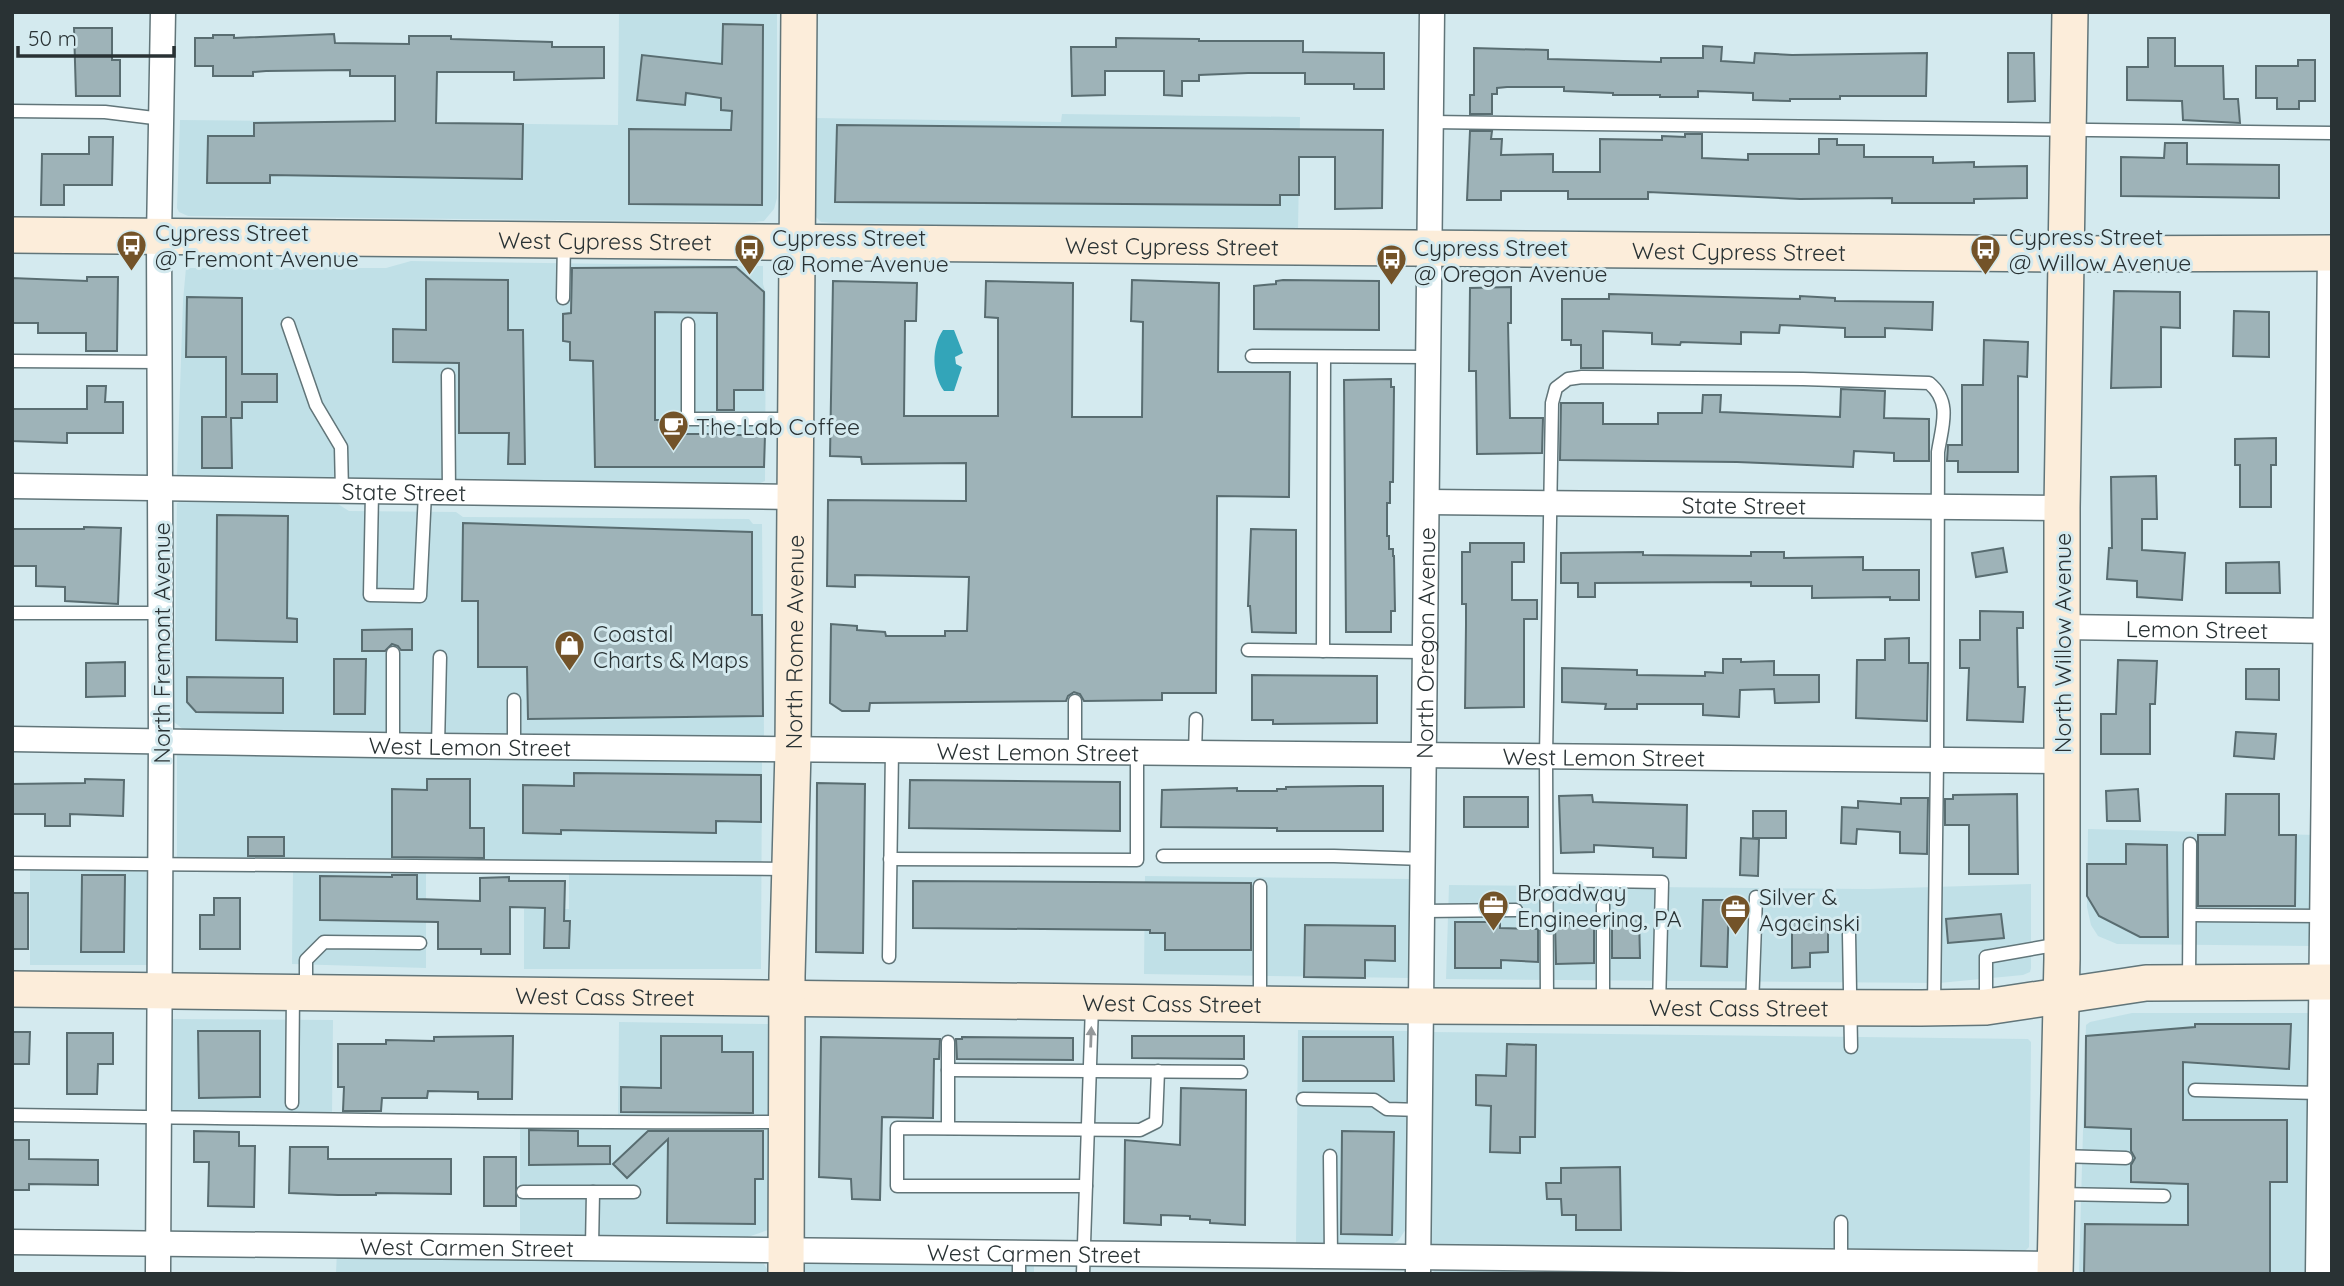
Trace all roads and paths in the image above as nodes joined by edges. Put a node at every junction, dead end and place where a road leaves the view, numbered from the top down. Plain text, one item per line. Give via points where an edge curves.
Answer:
1 (163, 12) edge
2 (799, 12) edge
3 (1432, 12) edge
4 (2070, 12) edge
5 (12, 111) edge
6 (162, 119) junction
7 (1431, 122) junction
8 (2067, 130) junction
9 (2332, 133) edge
10 (12, 235) edge
11 (159, 237) junction
12 (564, 241) junction
13 (797, 243) junction
14 (1429, 248) junction
15 (2331, 253) edge
16 (2066, 254) junction
17 (563, 298) dead end
18 (288, 324) dead end
19 (688, 324) dead end
20 (1252, 356) dead end
21 (1324, 357) junction
22 (1427, 357) junction
23 (12, 361) edge
24 (161, 362) junction
25 (448, 375) dead end
26 (796, 419) junction
27 (12, 486) edge
28 (160, 488) junction
29 (342, 492) junction
30 (372, 493) junction
31 (425, 493) junction
32 (449, 493) junction
33 (795, 497) junction
34 (1427, 502) junction
35 (1549, 504) junction
36 (1937, 508) junction
37 (2062, 508) junction
38 (12, 612) edge
39 (161, 613) junction
40 (2062, 627) junction
41 (2329, 631) edge
42 (1248, 650) dead end
43 (1323, 651) junction
44 (1425, 652) junction
45 (393, 653) dead end
46 (440, 657) dead end
47 (514, 700) dead end
48 (1075, 701) dead end
49 (1196, 719) dead end
50 (12, 739) edge
51 (161, 740) junction
52 (393, 745) junction
53 (438, 746) junction
54 (514, 747) junction
55 (793, 750) junction
56 (892, 750) junction
57 (1075, 752) junction
58 (1137, 752) junction
59 (1195, 753) junction
60 (1424, 754) junction
61 (1546, 756) junction
62 (1937, 760) junction
63 (2062, 761) junction
64 (2190, 844) dead end
65 (1163, 856) dead end
66 (890, 859) junction
67 (1424, 859) junction
68 (12, 863) edge
69 (161, 865) junction
70 (790, 869) junction
71 (1547, 880) junction
72 (1260, 886) dead end
73 (1756, 897) dead end
74 (1603, 905) dead end
75 (1516, 910) dead end
76 (1423, 911) junction
77 (2190, 915) junction
78 (2322, 916) junction
79 (1849, 934) dead end
80 (419, 943) dead end
81 (2062, 943) junction
82 (889, 957) dead end
83 (2189, 982) junction
84 (2327, 982) edge
85 (12, 989) edge
86 (159, 991) junction
87 (299, 993) junction
88 (2062, 997) junction
89 (787, 999) junction
90 (1092, 1002) junction
91 (1260, 1004) junction
92 (1422, 1006) junction
93 (1547, 1006) junction
94 (1603, 1007) junction
95 (1659, 1007) junction
96 (1752, 1007) junction
97 (1986, 1007) junction
98 (1850, 1008) junction
99 (1933, 1008) junction
100 (948, 1042) dead end
101 (1851, 1047) dead end
102 (948, 1070) junction
103 (1089, 1071) junction
104 (1158, 1072) junction
105 (1241, 1072) dead end
106 (2195, 1090) dead end
107 (2320, 1093) junction
108 (1303, 1099) dead end
109 (292, 1103) dead end
110 (1421, 1110) junction
111 (12, 1115) edge
112 (159, 1118) junction
113 (787, 1122) junction
114 (948, 1128) junction
115 (1087, 1130) junction
116 (1331, 1156) dead end
117 (2058, 1156) junction
118 (2126, 1158) dead end
119 (1086, 1186) junction
120 (523, 1192) dead end
121 (593, 1192) junction
122 (634, 1192) dead end
123 (2057, 1194) junction
124 (2164, 1196) dead end
125 (1840, 1222) dead end
126 (12, 1242) edge
127 (158, 1244) junction
128 (592, 1246) junction
129 (1331, 1257) junction
130 (786, 1261) edge
131 (1019, 1263) edge
132 (1083, 1263) edge
133 (1418, 1266) edge
134 (1832, 1266) edge
135 (1935, 1268) edge
136 (2055, 1269) edge
137 (158, 1274) edge
138 (2318, 1274) edge

1 - 6 street, North Fremont Avenue
2 - 13 street, North Rome Avenue
3 - 7 street, North Oregon Avenue
4 - 8 street, North Willow Avenue
5 - 6 lane via 105,112
6 - 11 street, North Fremont Avenue
7 - 8 lane
7 - 14 street, North Oregon Avenue
8 - 9 lane
8 - 16 street, North Willow Avenue
10 - 11 street, West Cypress Street
11 - 12 street, West Cypress Street
11 - 24 street, North Fremont Avenue
12 - 13 street, West Cypress Street
12 - 17 lane
13 - 14 street, West Cypress Street
13 - 26 street, North Rome Avenue
14 - 16 street, West Cypress Street
14 - 22 street, North Oregon Avenue
15 - 16 street, West Cypress Street
15 - 41 street
16 - 37 street, North Willow Avenue
18 - 29 lane via 316,405 341,447
19 - 26 lane via 688,419
20 - 21 lane
21 - 22 lane
21 - 43 lane
22 - 34 street, North Oregon Avenue
23 - 24 lane
24 - 28 street, North Fremont Avenue
25 - 32 lane
26 - 33 street, North Rome Avenue
27 - 28 street, State Street
28 - 29 street, State Street
28 - 39 street, North Fremont Avenue
29 - 30 street, State Street
30 - 31 street, State Street
30 - 31 lane via 370,595 421,596
31 - 32 street, State Street
32 - 33 street, State Street
33 - 55 street, North Rome Avenue
34 - 35 street, State Street
34 - 44 street, North Oregon Avenue
35 - 36 street, State Street
35 - 36 lane via 1552,403 1556,388 1568,379 1803,379 1929,383 1939,391 1944,412
35 - 61 lane
36 - 37 street, State Street
36 - 62 lane
37 - 40 street, North Willow Avenue
38 - 39 lane
39 - 51 street, North Fremont Avenue
40 - 41 street, Lemon Street
40 - 63 street, North Willow Avenue
41 - 78 street
42 - 43 lane
43 - 44 lane
44 - 60 street, North Oregon Avenue
45 - 52 lane
46 - 53 lane
47 - 54 lane
48 - 57 lane
49 - 59 lane
50 - 51 street, West Lemon Street
51 - 52 street, West Lemon Street
51 - 69 street, North Fremont Avenue
52 - 53 street, West Lemon Street
53 - 54 street, West Lemon Street
54 - 55 street, West Lemon Street
55 - 56 street, West Lemon Street
55 - 70 street, North Rome Avenue
56 - 57 street, West Lemon Street
56 - 66 lane
57 - 58 street, West Lemon Street
58 - 59 street, West Lemon Street
58 - 66 lane via 1137,860
59 - 60 street, West Lemon Street
60 - 61 street, West Lemon Street
60 - 67 street, North Oregon Avenue
61 - 62 street, West Lemon Street
61 - 71 lane
62 - 63 street, West Lemon Street
62 - 99 lane
63 - 81 street, North Willow Avenue
64 - 77 lane
65 - 67 lane
66 - 82 lane
67 - 76 street, North Oregon Avenue
68 - 69 lane
69 - 70 lane
69 - 86 street, North Fremont Avenue
70 - 89 street, North Rome Avenue
71 - 93 lane
71 - 95 lane via 1662,882
72 - 91 lane
73 - 96 lane
74 - 94 lane
75 - 76 lane
76 - 92 street, North Oregon Avenue
77 - 78 lane
77 - 83 lane
78 - 84 street
79 - 98 lane
80 - 87 lane via 324,942 306,960
81 - 88 street, North Willow Avenue
81 - 97 lane via 1986,957
83 - 84 street, West Cass Street
83 - 88 street, West Cass Street via 2146,983
84 - 107 street
85 - 86 street, West Cass Street
86 - 87 street, West Cass Street
86 - 112 street, North Fremont Avenue
87 - 89 street, West Cass Street
87 - 109 lane
88 - 97 street, West Cass Street
88 - 117 street, North Willow Avenue
89 - 90 street, West Cass Street
89 - 113 street, North Rome Avenue
90 - 91 street, West Cass Street
103 -> 90 lane
91 - 92 street, West Cass Street
92 - 93 street, West Cass Street
92 - 110 street, North Oregon Avenue
93 - 94 street, West Cass Street
94 - 95 street, West Cass Street
95 - 96 street, West Cass Street
96 - 98 street, West Cass Street
97 - 99 street, West Cass Street
98 - 99 street, West Cass Street
98 - 101 lane
100 - 102 lane
102 - 103 lane
102 - 114 lane
103 - 104 lane
103 - 115 lane
104 - 105 lane
104 - 115 lane via 1156,1122 1140,1130
106 - 107 lane
107 - 138 street
108 - 110 lane via 1374,1100 1387,1109
110 - 133 street, North Oregon Avenue
111 - 112 lane
112 - 113 lane
112 - 127 street, North Fremont Avenue
113 - 130 street, North Rome Avenue
114 - 115 lane
114 - 119 lane via 897,1128 897,1186
115 - 119 lane
116 - 129 lane
117 - 118 lane
117 - 123 street, North Willow Avenue
119 - 132 lane
120 - 121 lane
121 - 122 lane
121 - 128 lane
123 - 124 lane
123 - 136 street, North Willow Avenue
125 - 134 lane
126 - 127 street, West Carmen Street
127 - 128 street, West Carmen Street
127 - 137 street, North Fremont Avenue
128 - 130 street, West Carmen Street
129 - 132 street, West Carmen Street
129 - 133 street, West Carmen Street
130 - 131 street, West Carmen Street
131 - 132 street, West Carmen Street
133 - 134 street, West Carmen Street
134 - 135 street, West Carmen Street
135 - 136 street, West Carmen Street

